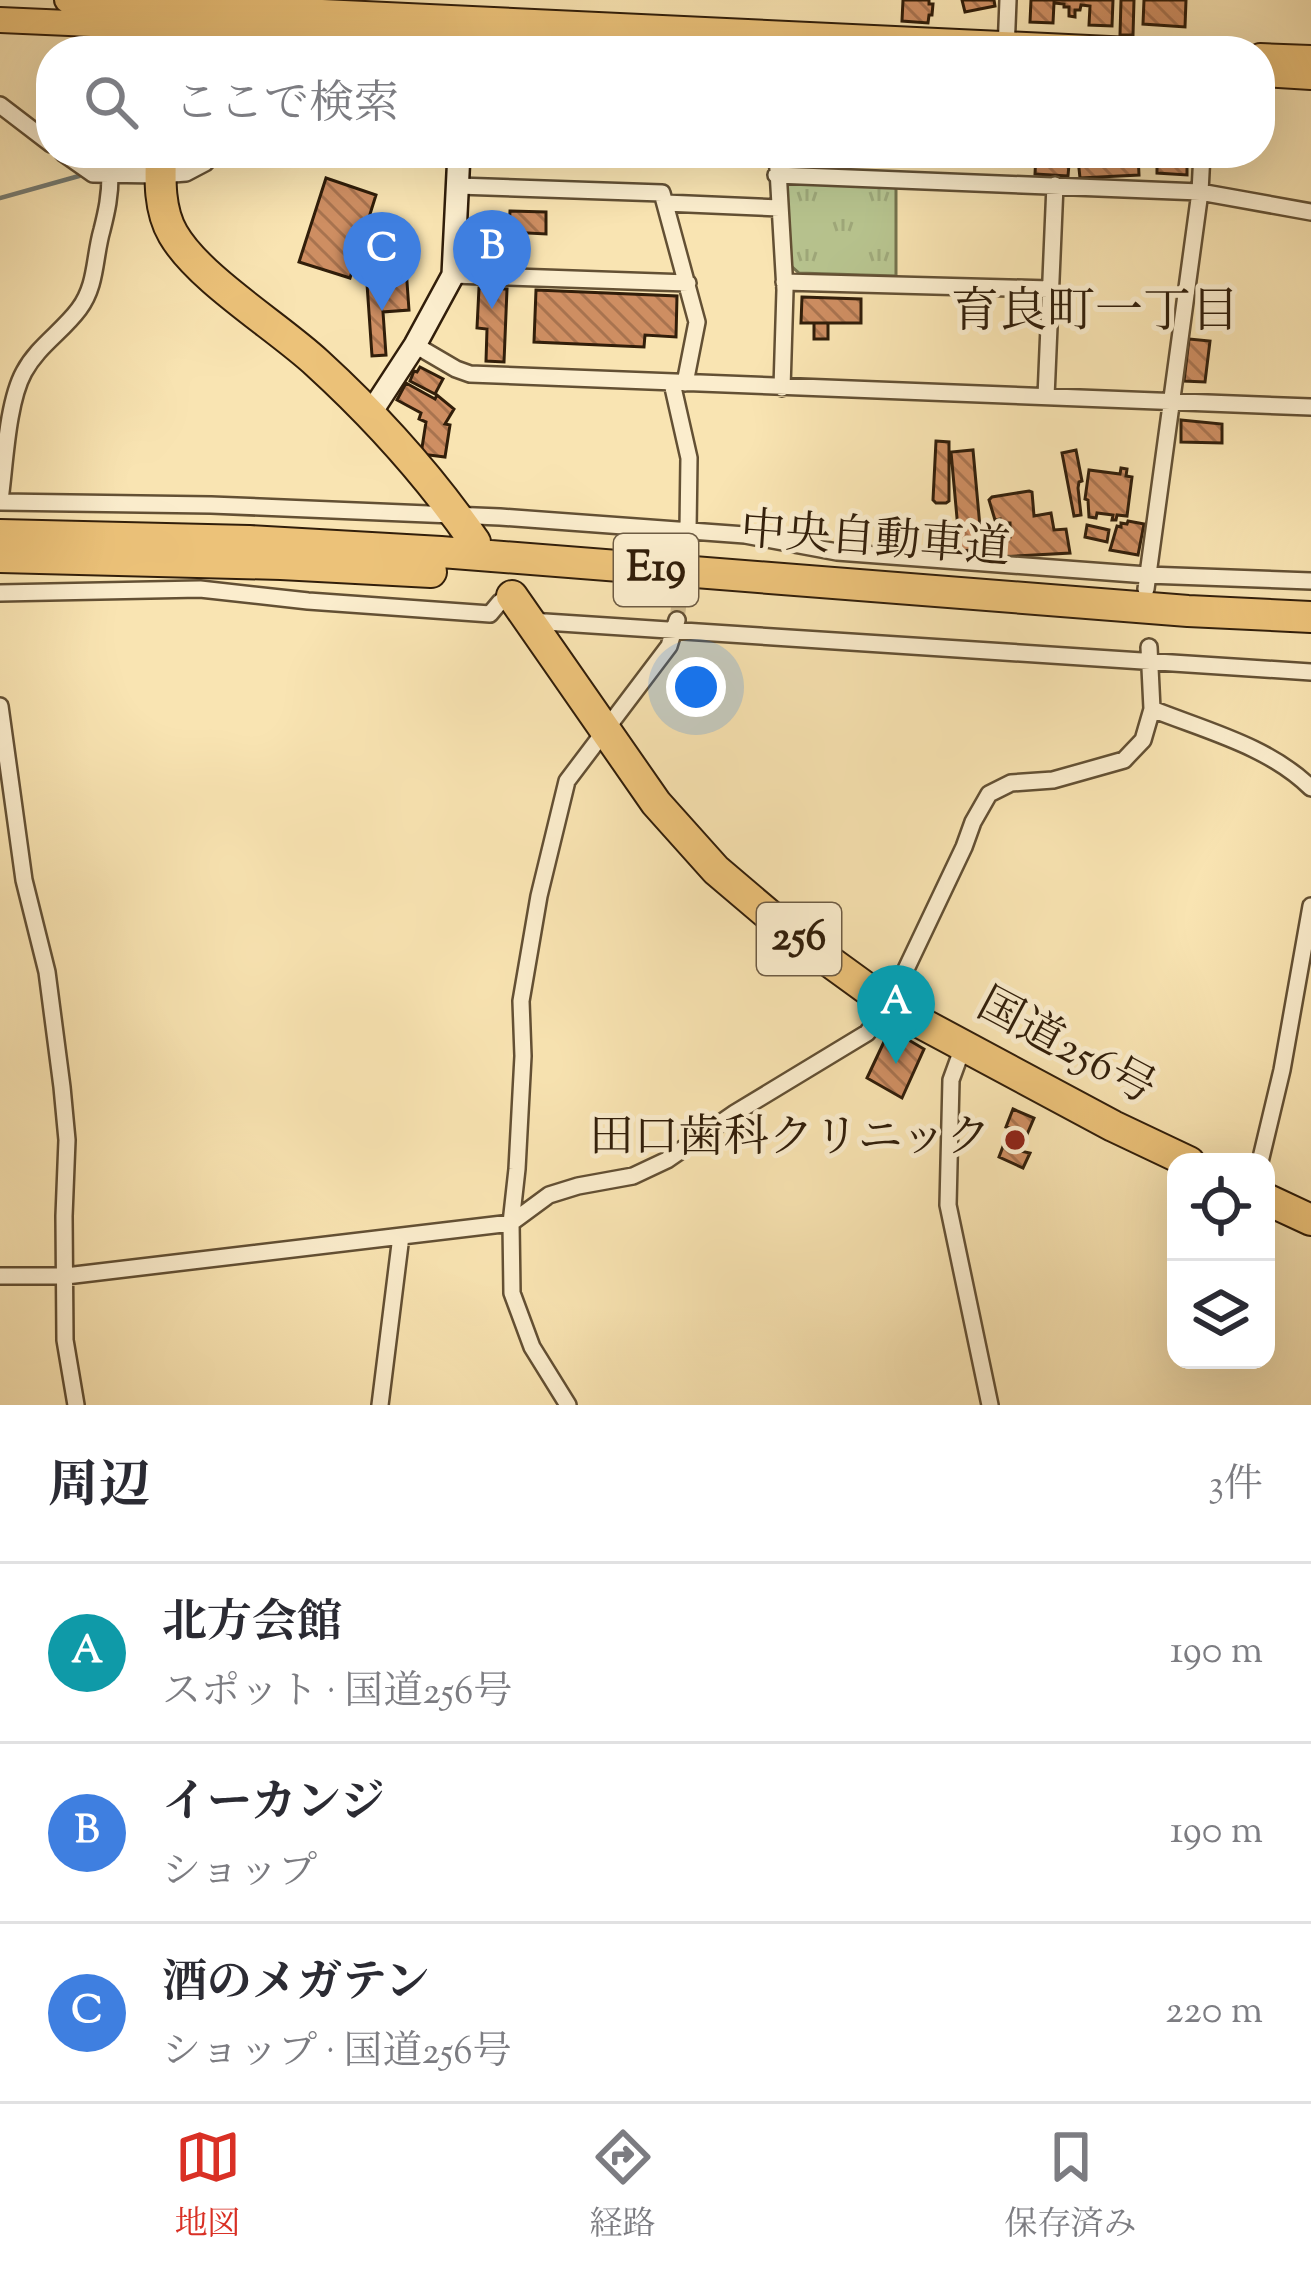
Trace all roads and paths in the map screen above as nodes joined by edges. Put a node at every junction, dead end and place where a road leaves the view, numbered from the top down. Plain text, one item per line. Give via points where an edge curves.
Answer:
1 (67, 0) edge
2 (1008, 0) edge
3 (0, 20) edge
4 (165, 20) edge
5 (462, 27) edge
6 (297, 36) edge
7 (402, 36) edge
8 (554, 36) edge
9 (653, 36) edge
10 (1006, 36) edge
11 (1275, 57) edge
12 (1311, 58) edge
13 (1275, 75) edge
14 (1311, 77) edge
15 (0, 105) edge
16 (36, 133) edge
17 (84, 168) edge
18 (142, 168) edge
19 (160, 168) edge
20 (459, 168) edge
21 (776, 168) edge
22 (1201, 168) edge
23 (110, 175) junction
24 (776, 175) junction
25 (1054, 185) junction
26 (458, 186) junction
27 (1200, 192) junction
28 (665, 203) junction
29 (779, 208) junction
30 (1311, 212) edge
31 (453, 275) junction
32 (784, 282) junction
33 (688, 283) junction
34 (1050, 289) junction
35 (415, 345) junction
36 (678, 383) junction
37 (782, 388) junction
38 (1046, 397) junction
39 (1169, 403) junction
40 (1311, 407) edge
41 (370, 415) junction
42 (0, 502) edge
43 (457, 515) junction
44 (1, 516) edge
45 (688, 530) junction
46 (0, 535) edge
47 (475, 542) dead end
48 (686, 549) tunnel mouth
49 (0, 557) edge
50 (1311, 581) edge
51 (1147, 582) junction
52 (0, 592) edge
53 (519, 606) junction
54 (1311, 617) edge
55 (675, 626) junction
56 (1311, 637) edge
57 (1149, 655) junction
58 (1311, 672) edge
59 (0, 706) edge
60 (1152, 709) junction
61 (604, 730) junction
62 (1311, 788) edge
63 (1311, 906) edge
64 (889, 1005) junction
65 (963, 1047) junction
66 (1170, 1153) edge
67 (1262, 1153) edge
68 (1275, 1203) edge
69 (1311, 1220) edge
70 (511, 1223) junction
71 (400, 1236) junction
72 (0, 1276) edge
73 (66, 1276) junction
74 (76, 1405) edge
75 (380, 1405) edge
76 (568, 1405) edge
77 (990, 1405) edge

1 - 4 main road
2 - 10 street
3 - 4 main road
4 - 5 main road
4 - 6 main road
5 - 7 main road
5 - 8 main road
5 - 9 main road
11 - 12 main road
13 - 14 main road
15 - 16 street
17 - 23 street
18 - 23 street
19 - 41 highway via 165,217 187,253
20 - 26 street
21 - 24 street
22 - 27 street
23 - 42 street via 88,296 22,375
24 - 25 street
24 - 29 street
25 - 27 street
25 - 34 street
26 - 28 street via 662,193
26 - 31 street
27 - 30 street
27 - 39 street
28 - 29 street
28 - 33 street
29 - 32 street
31 - 33 street
31 - 35 street
32 - 34 street
32 - 37 street
33 - 36 street via 697,322
34 - 38 street
35 - 36 street via 470,374
35 - 41 street
36 - 37 street
36 - 45 street
37 - 38 street
38 - 39 street
39 - 40 street
39 - 51 street
41 - 43 highway
42 - 43 street
42 - 44 street
43 - 45 street
43 - 47 highway
45 - 48 street
45 - 51 street via 836,553
46 - 54 highway, 中央自動車道 / E19 via 399,549
49 - 56 highway, 中央自動車道 / E19 via 444,573
50 - 51 street
52 - 53 street via 200,589 490,614 500,602
53 - 55 street
53 - 61 highway, 国道256号 / 256
55 - 57 street
55 - 61 street via 669,646
57 - 58 street
57 - 60 street
59 - 73 street via 62,1087
60 - 62 street via 1226,735
60 - 64 street via 1143,740 1124,760 989,794
61 - 64 highway, 国道256号 / 256 via 716,870
61 - 70 street via 567,781 539,896 521,1001
63 - 67 street
64 - 65 highway, 国道256号 / 256
64 - 70 street via 867,1033 667,1160 549,1195
65 - 66 highway, 国道256号 / 256
65 - 77 street via 951,1080 948,1205
68 - 69 highway
70 - 71 street
70 - 76 street via 512,1293 532,1347
71 - 73 street
71 - 75 street
72 - 73 street
73 - 74 street

